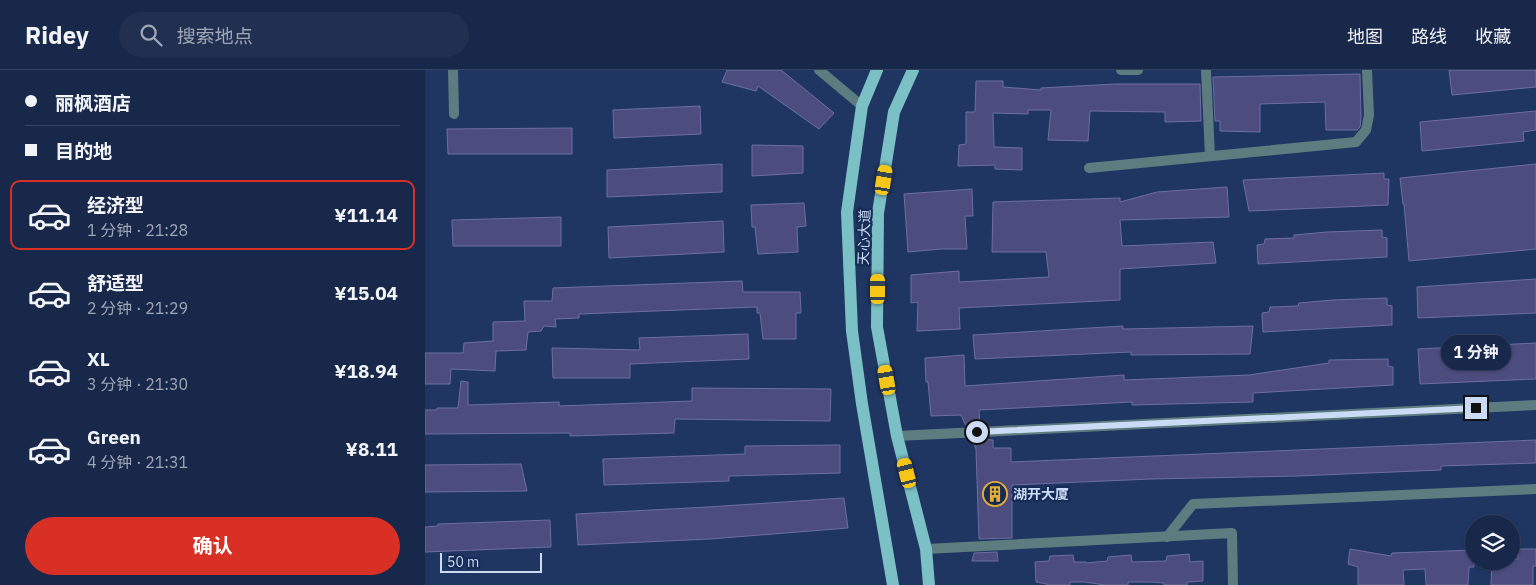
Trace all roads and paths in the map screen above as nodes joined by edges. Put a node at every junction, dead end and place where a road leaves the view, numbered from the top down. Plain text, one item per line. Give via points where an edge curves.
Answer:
1 (453, 70) edge
2 (819, 70) edge
3 (877, 70) edge
4 (913, 70) edge
5 (1121, 70) edge
6 (1138, 70) edge
7 (1207, 70) edge
8 (1367, 70) edge
9 (862, 106) junction
10 (454, 114) dead end
11 (1210, 156) junction
12 (1089, 168) dead end
13 (1536, 405) edge
14 (897, 436) junction
15 (1536, 489) edge
16 (1167, 537) junction
17 (926, 548) junction
18 (893, 585) edge
19 (929, 585) edge
20 (1233, 585) edge

1 - 10 street
2 - 9 street
3 - 9 main road, 天心大道
4 - 14 main road, 天心大道 via 894,112 878,213 877,328
5 - 6 street
7 - 11 street
8 - 11 street via 1369,115 1365,130 1356,142
9 - 18 main road, 天心大道 via 847,212 852,331
11 - 12 street
13 - 14 street
14 - 17 main road, 天心大道
15 - 16 street via 1193,504
16 - 17 street
16 - 20 street via 1233,533
17 - 19 main road, 天心大道

